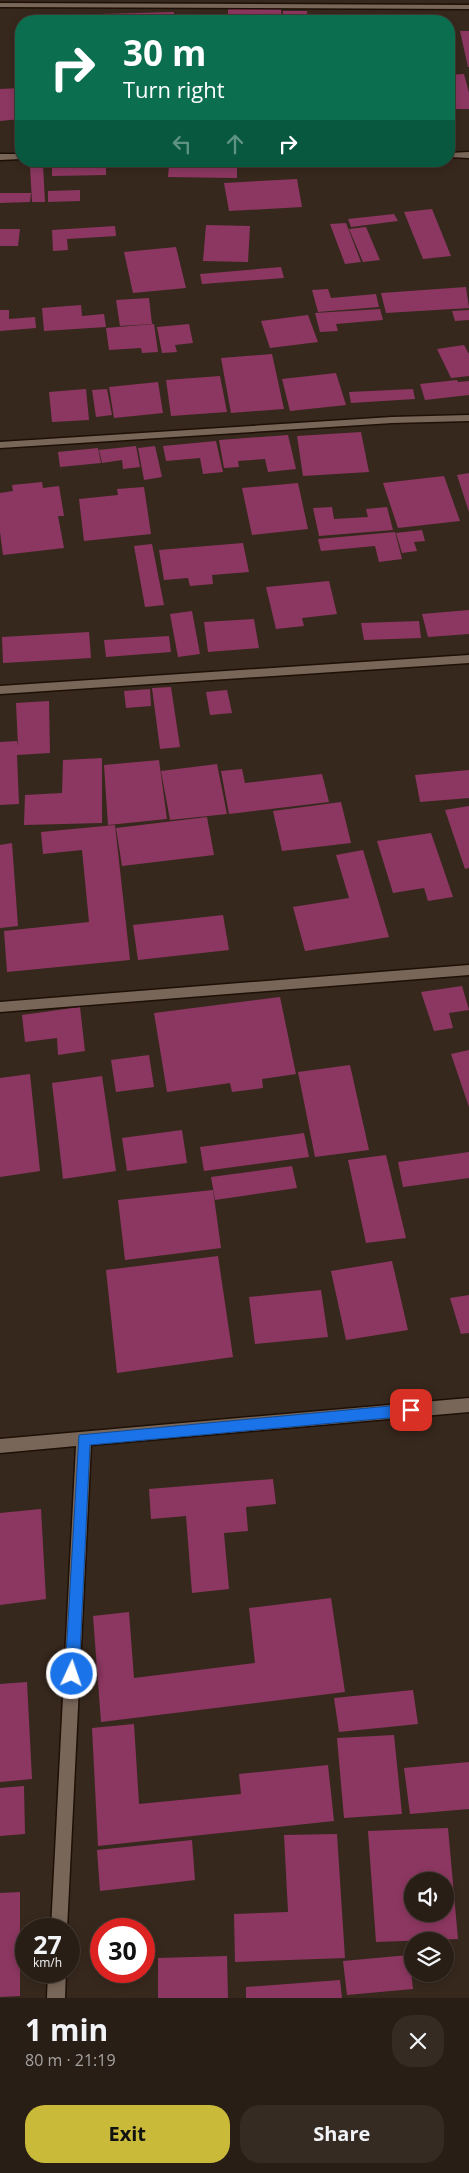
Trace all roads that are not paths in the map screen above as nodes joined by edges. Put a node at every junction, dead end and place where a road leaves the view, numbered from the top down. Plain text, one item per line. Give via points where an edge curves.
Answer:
1 (0, 4) edge
2 (469, 7) edge
3 (469, 155) edge
4 (455, 156) edge
5 (0, 157) edge
6 (15, 157) edge
7 (469, 418) edge
8 (0, 445) edge
9 (469, 659) edge
10 (0, 690) edge
11 (469, 970) edge
12 (0, 1007) edge
13 (469, 1405) edge
14 (84, 1439) junction
15 (0, 1446) edge
16 (60, 1918) edge
17 (57, 1983) edge
18 (56, 1998) edge

1 - 2 street
3 - 4 street
5 - 6 street
7 - 8 street
9 - 10 street
11 - 12 street
13 - 14 street
14 - 15 street
14 - 16 street
17 - 18 street

